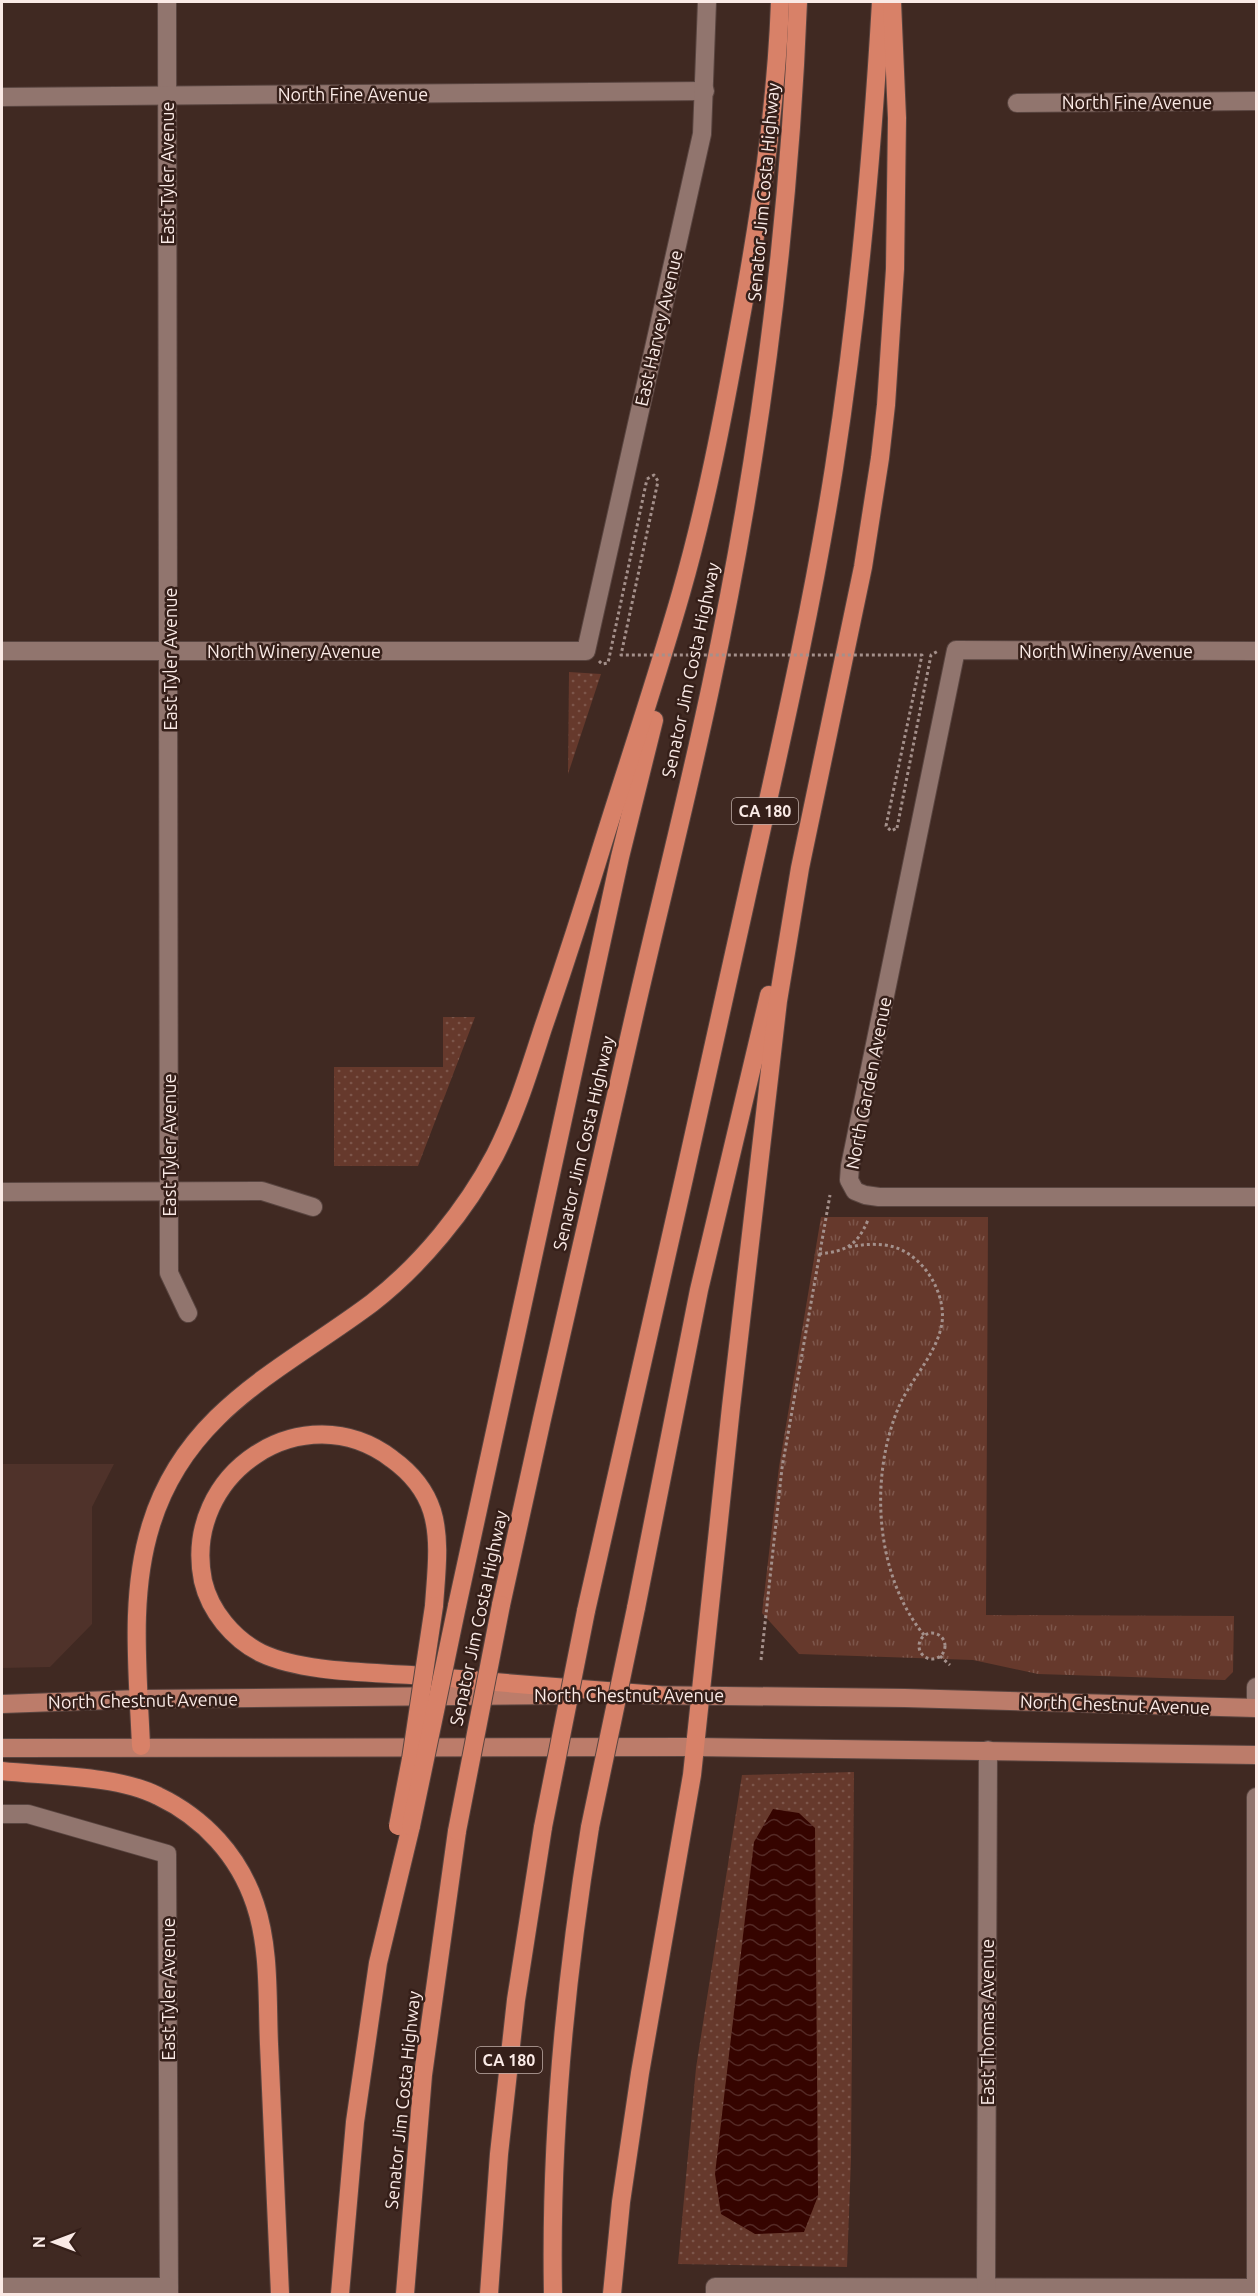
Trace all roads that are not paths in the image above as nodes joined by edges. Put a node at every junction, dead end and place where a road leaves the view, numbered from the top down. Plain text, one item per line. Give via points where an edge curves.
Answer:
1 (167, 2) edge
2 (707, 2) edge
3 (780, 2) edge
4 (798, 2) edge
5 (881, 2) edge
6 (892, 2) edge
7 (705, 91) junction
8 (166, 95) junction
9 (2, 98) edge
10 (1257, 101) edge
11 (1017, 103) dead end
12 (681, 592) junction
13 (956, 650) joint
14 (2, 651) edge
15 (170, 651) junction
16 (586, 651) joint
17 (1257, 651) edge
18 (800, 868) junction
19 (169, 1191) junction
20 (2, 1192) edge
21 (1257, 1197) edge
22 (313, 1207) dead end
23 (188, 1313) dead end
24 (1257, 1687) edge
25 (658, 1695) junction
26 (700, 1695) junction
27 (139, 1700) junction
28 (2, 1704) edge
29 (1256, 1708) edge
30 (141, 1746) junction
31 (695, 1747) junction
32 (2, 1748) edge
33 (988, 1750) junction
34 (1257, 1755) edge
35 (2, 1771) edge
36 (1257, 1797) edge
37 (2, 1814) edge
38 (404, 1826) junction
39 (2, 2287) edge
40 (1256, 2290) edge
41 (169, 2291) edge
42 (715, 2291) edge
43 (986, 2291) edge
44 (280, 2295) edge
45 (340, 2295) edge
46 (405, 2295) edge
47 (489, 2295) edge
48 (553, 2295) edge
49 (612, 2295) edge

1 - 8 street, East Tyler Avenue
2 - 7 street, East Harvey Avenue
3 - 12 highway via 772,122 753,251 722,424
4 - 46 highway, Senator Jim Costa Highway, bridge via 783,222 748,486 711,684 554,1363 457,1831 423,2075
5 - 47 highway, CA 180, bridge via 872,156 834,470 812,595 586,1611 543,1827 516,2000
6 - 18 highway via 896,211 886,405 862,567
7 - 8 street, North Fine Avenue
7 - 16 street, East Harvey Avenue via 702,134
8 - 9 street, North Fine Avenue
8 - 15 street, East Tyler Avenue
10 - 11 street, North Fine Avenue
12 - 27 highway via 569,952 503,1139 464,1204 409,1269 373,1302 221,1412 182,1460 152,1520 142,1562 137,1608
12 - 38 highway, bridge
13 - 17 street, North Winery Avenue
13 - 21 street, North Garden Avenue via 850,1166 849,1180 855,1191 879,1197
14 - 15 street, North Winery Avenue
15 - 16 street, North Winery Avenue
15 - 19 street, East Tyler Avenue
18 - 26 highway via 778,1001
18 - 48 highway, bridge via 699,1290 590,1827 573,1929 561,2039
19 - 20 street
19 - 22 street via 262,1191
19 - 23 street, East Tyler Avenue via 169,1273
24 - 29 street
25 - 26 main road, North Chestnut Avenue
25 - 27 main road, North Chestnut Avenue
25 - 38 highway, bridge via 338,1669 279,1660 259,1652 223,1622 214,1608 205,1589 200,1554 205,1518 221,1488 236,1470 268,1447 301,1436 356,1440 402,1466 426,1496 432,1512 436,1534 434,1606 411,1759
26 - 29 main road, North Chestnut Avenue
26 - 31 highway
27 - 28 main road, North Chestnut Avenue
27 - 30 highway
30 - 31 main road
30 - 32 main road
31 - 33 main road
31 - 49 highway via 621,2202
33 - 34 main road
33 - 43 street, East Thomas Avenue
35 - 44 highway via 115,1782 157,1795 198,1819 232,1857 246,1881 256,1905 265,1961
36 - 40 street
37 - 41 street, East Tyler Avenue via 28,1814 167,1854
38 - 45 highway via 378,1963 356,2122
39 - 41 street
40 - 43 street
42 - 43 street

